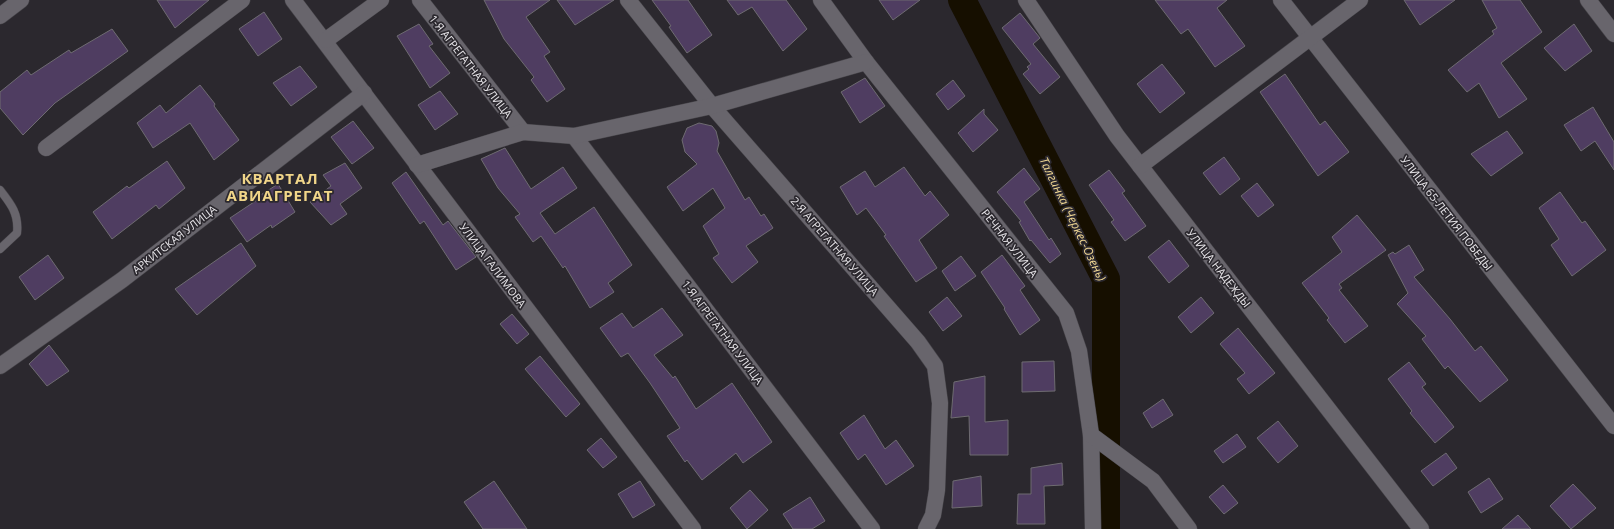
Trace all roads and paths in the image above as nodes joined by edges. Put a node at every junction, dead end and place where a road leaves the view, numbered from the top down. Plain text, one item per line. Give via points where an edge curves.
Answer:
1 (21, 0) edge
2 (242, 0) edge
3 (293, 0) edge
4 (381, 0) edge
5 (420, 0) edge
6 (628, 0) edge
7 (821, 0) edge
8 (1026, 0) edge
9 (1281, 0) edge
10 (1360, 0) edge
11 (1588, 0) edge
12 (0, 16) edge
13 (1614, 34) edge
14 (1309, 38) junction
15 (326, 40) junction
16 (866, 62) junction
17 (364, 93) junction
18 (712, 106) junction
19 (523, 132) junction
20 (574, 136) junction
21 (46, 148) dead end
22 (418, 165) junction
23 (1140, 166) junction
24 (0, 190) edge
25 (0, 249) edge
26 (0, 366) edge
27 (1614, 426) edge
28 (1091, 435) junction
29 (693, 529) edge
30 (872, 529) edge
31 (926, 529) edge
32 (1093, 529) edge
33 (1189, 529) edge
34 (1420, 529) edge

1 - 12 street
2 - 21 street
3 - 15 street, УЛИЦА ГАЛИМОВА
4 - 15 street
5 - 19 street, 1-Я АГРЕГАТНАЯ УЛИЦА
6 - 18 street, 2-Я АГРЕГАТНАЯ УЛИЦА
7 - 16 street, РЕЧНАЯ УЛИЦА
8 - 23 street, УЛИЦА НАДЕЖДЫ
9 - 14 street, УЛИЦА 65-ЛЕТИЯ ПОБЕДЫ
10 - 14 street
11 - 13 street
14 - 23 street
14 - 27 street, УЛИЦА 65-ЛЕТИЯ ПОБЕДЫ
15 - 17 street, УЛИЦА ГАЛИМОВА
16 - 18 street
16 - 28 street, РЕЧНАЯ УЛИЦА via 1066,313 1079,351
17 - 22 street, УЛИЦА ГАЛИМОВА
17 - 26 street, АРКИТСКАЯ УЛИЦА via 122,280
18 - 20 street
18 - 31 street, 2-Я АГРЕГАТНАЯ УЛИЦА via 918,342 935,366 940,403 937,490 933,515
19 - 20 street
19 - 22 street
20 - 30 street, 1-Я АГРЕГАТНАЯ УЛИЦА
22 - 29 street, УЛИЦА ГАЛИМОВА
23 - 34 street, УЛИЦА НАДЕЖДЫ
24 - 25 lane via 13,207 18,221 17,233
28 - 32 street, РЕЧНАЯ УЛИЦА
28 - 33 street via 1152,482

